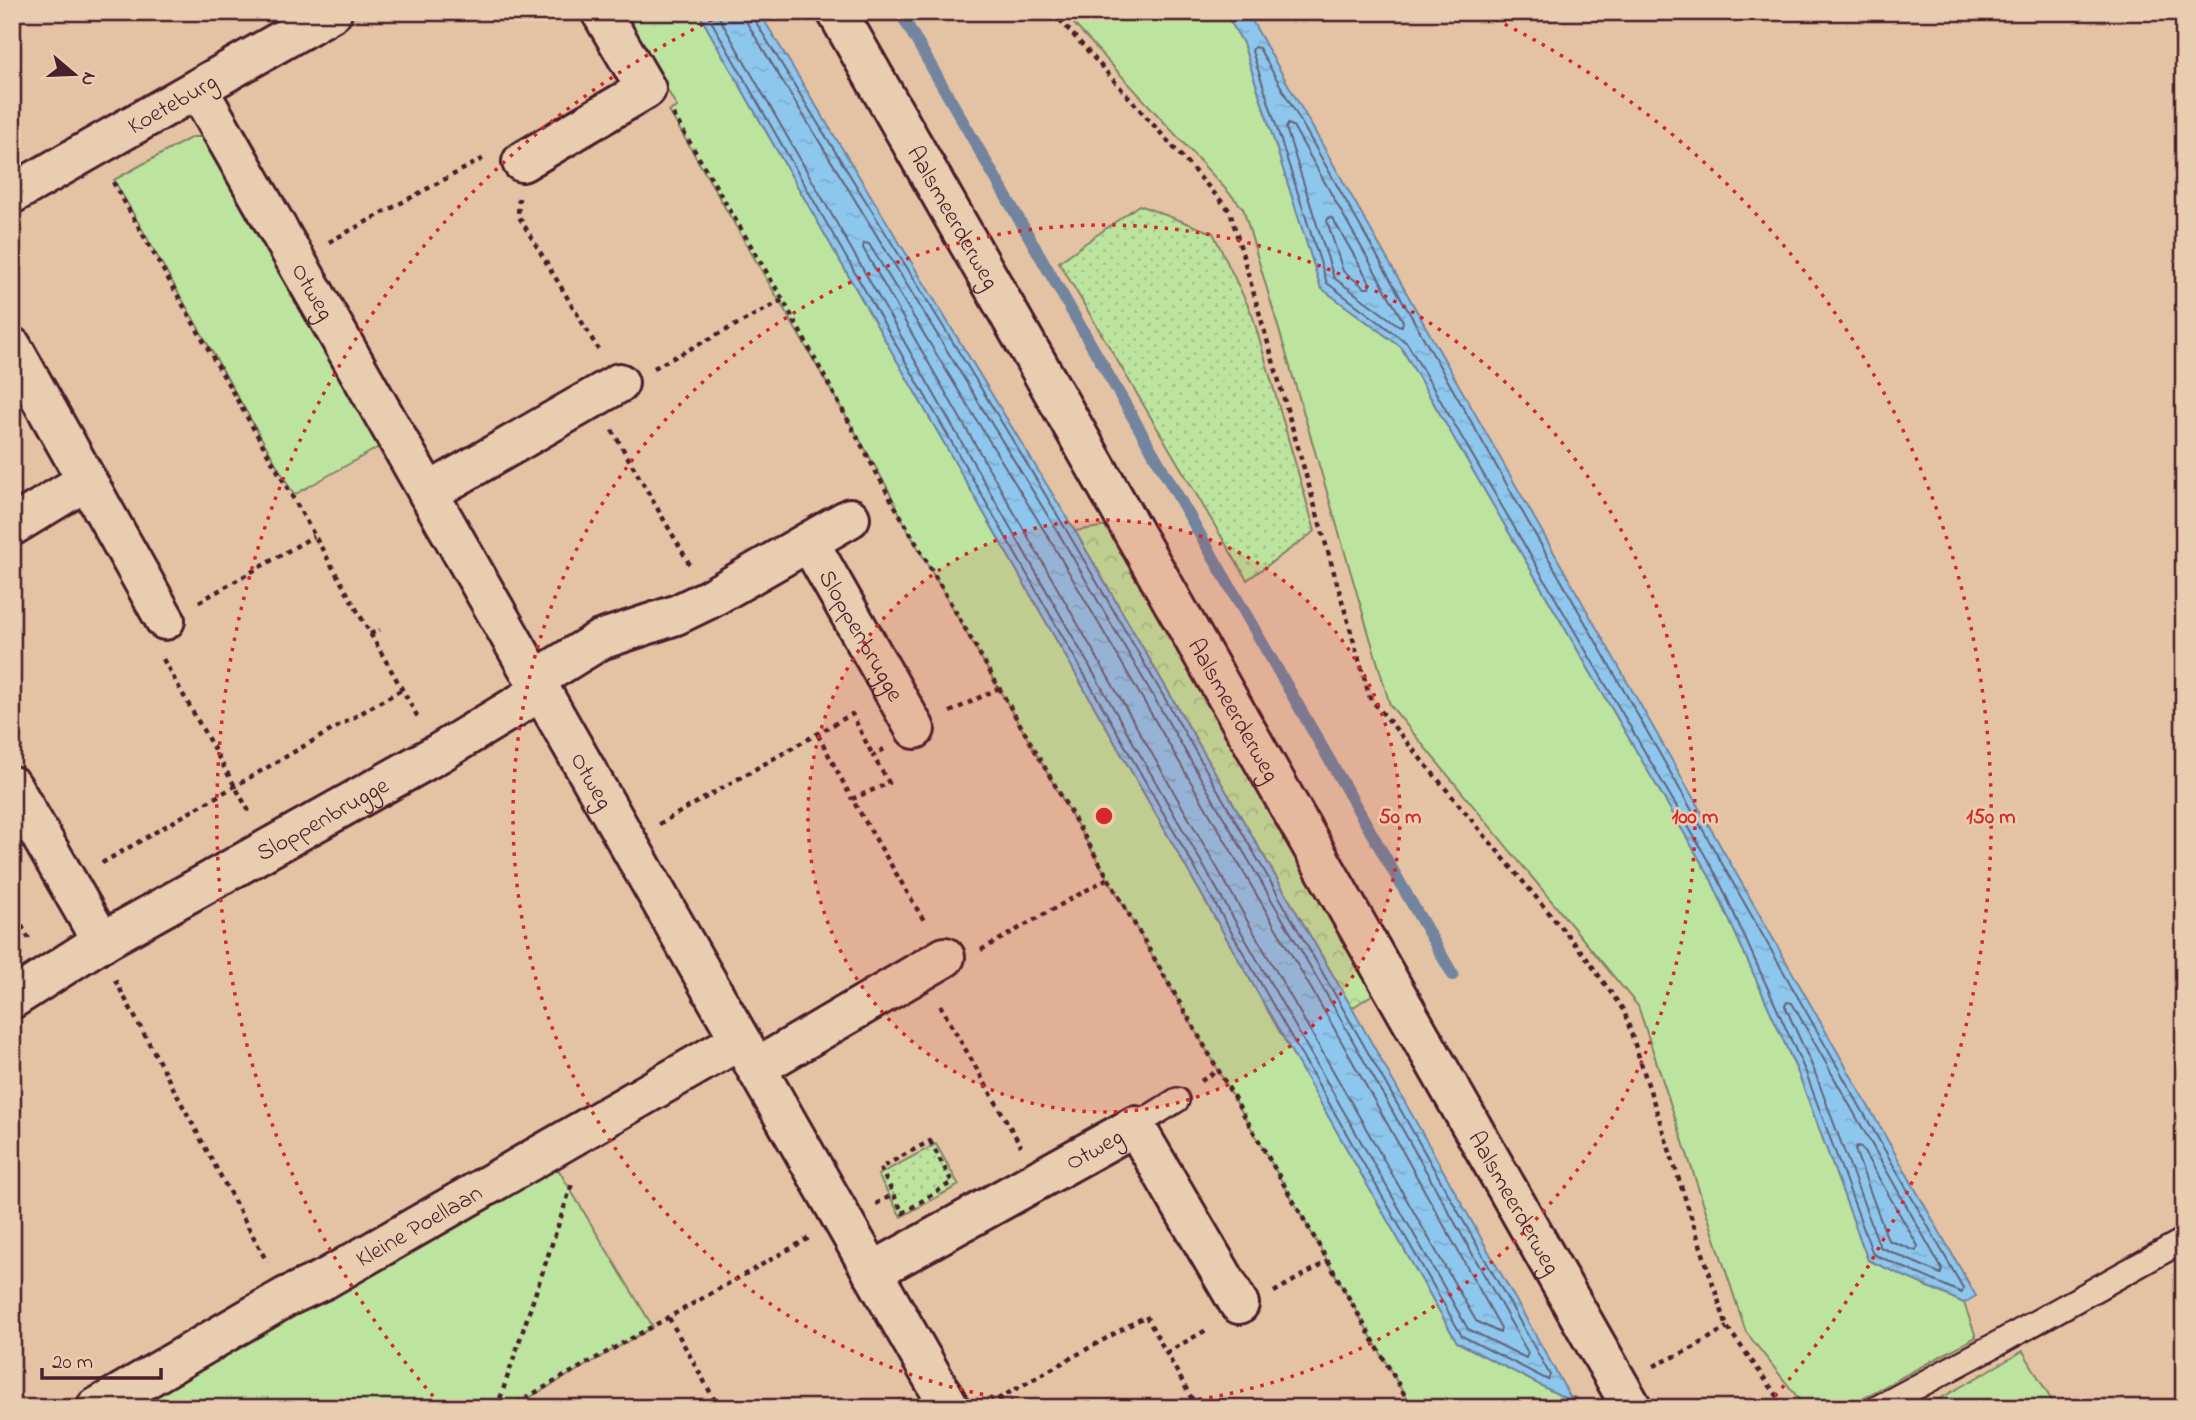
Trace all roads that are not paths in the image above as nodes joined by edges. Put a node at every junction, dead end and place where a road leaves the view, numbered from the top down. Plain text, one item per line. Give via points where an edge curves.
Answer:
1 (332, 12) edge
2 (601, 12) edge
3 (837, 12) edge
4 (198, 89) junction
5 (522, 162) road end
6 (12, 194) edge
7 (12, 347) edge
8 (607, 391) road end
9 (86, 481) junction
10 (428, 493) junction
11 (849, 518) dead end
12 (12, 526) edge
13 (809, 542) junction
14 (165, 621) road end
15 (538, 685) junction
16 (915, 729) road end
17 (12, 786) edge
18 (99, 943) junction
19 (932, 964) road end
20 (12, 999) edge
21 (748, 1054) junction
22 (1177, 1100) dead end
23 (1135, 1126) junction
24 (2184, 1240) edge
25 (872, 1272) junction
26 (1239, 1304) dead end
27 (96, 1408) edge
28 (950, 1408) edge
29 (1632, 1408) edge
30 (1877, 1408) edge

1 - 4 street, Koeteburg
2 - 5 street via 646,89
3 - 29 street, Aalsmeerderweg
4 - 6 street, Koeteburg
4 - 10 street, Otweg
7 - 9 street
8 - 10 street
9 - 12 street
9 - 14 street
10 - 15 street, Otweg
11 - 13 street, Sloppenbrugge
13 - 15 street, Sloppenbrugge via 676,615 600,640
13 - 16 street, Sloppenbrugge
15 - 18 street, Sloppenbrugge via 439,753
15 - 21 street, Otweg
17 - 18 street
18 - 20 street, Sloppenbrugge
19 - 21 street
21 - 25 street, Otweg
21 - 27 street, Kleine Poellaan via 590,1127
22 - 23 lane
23 - 25 street, Otweg
23 - 26 street, Otweg
24 - 30 lane
25 - 28 street, Otweg

